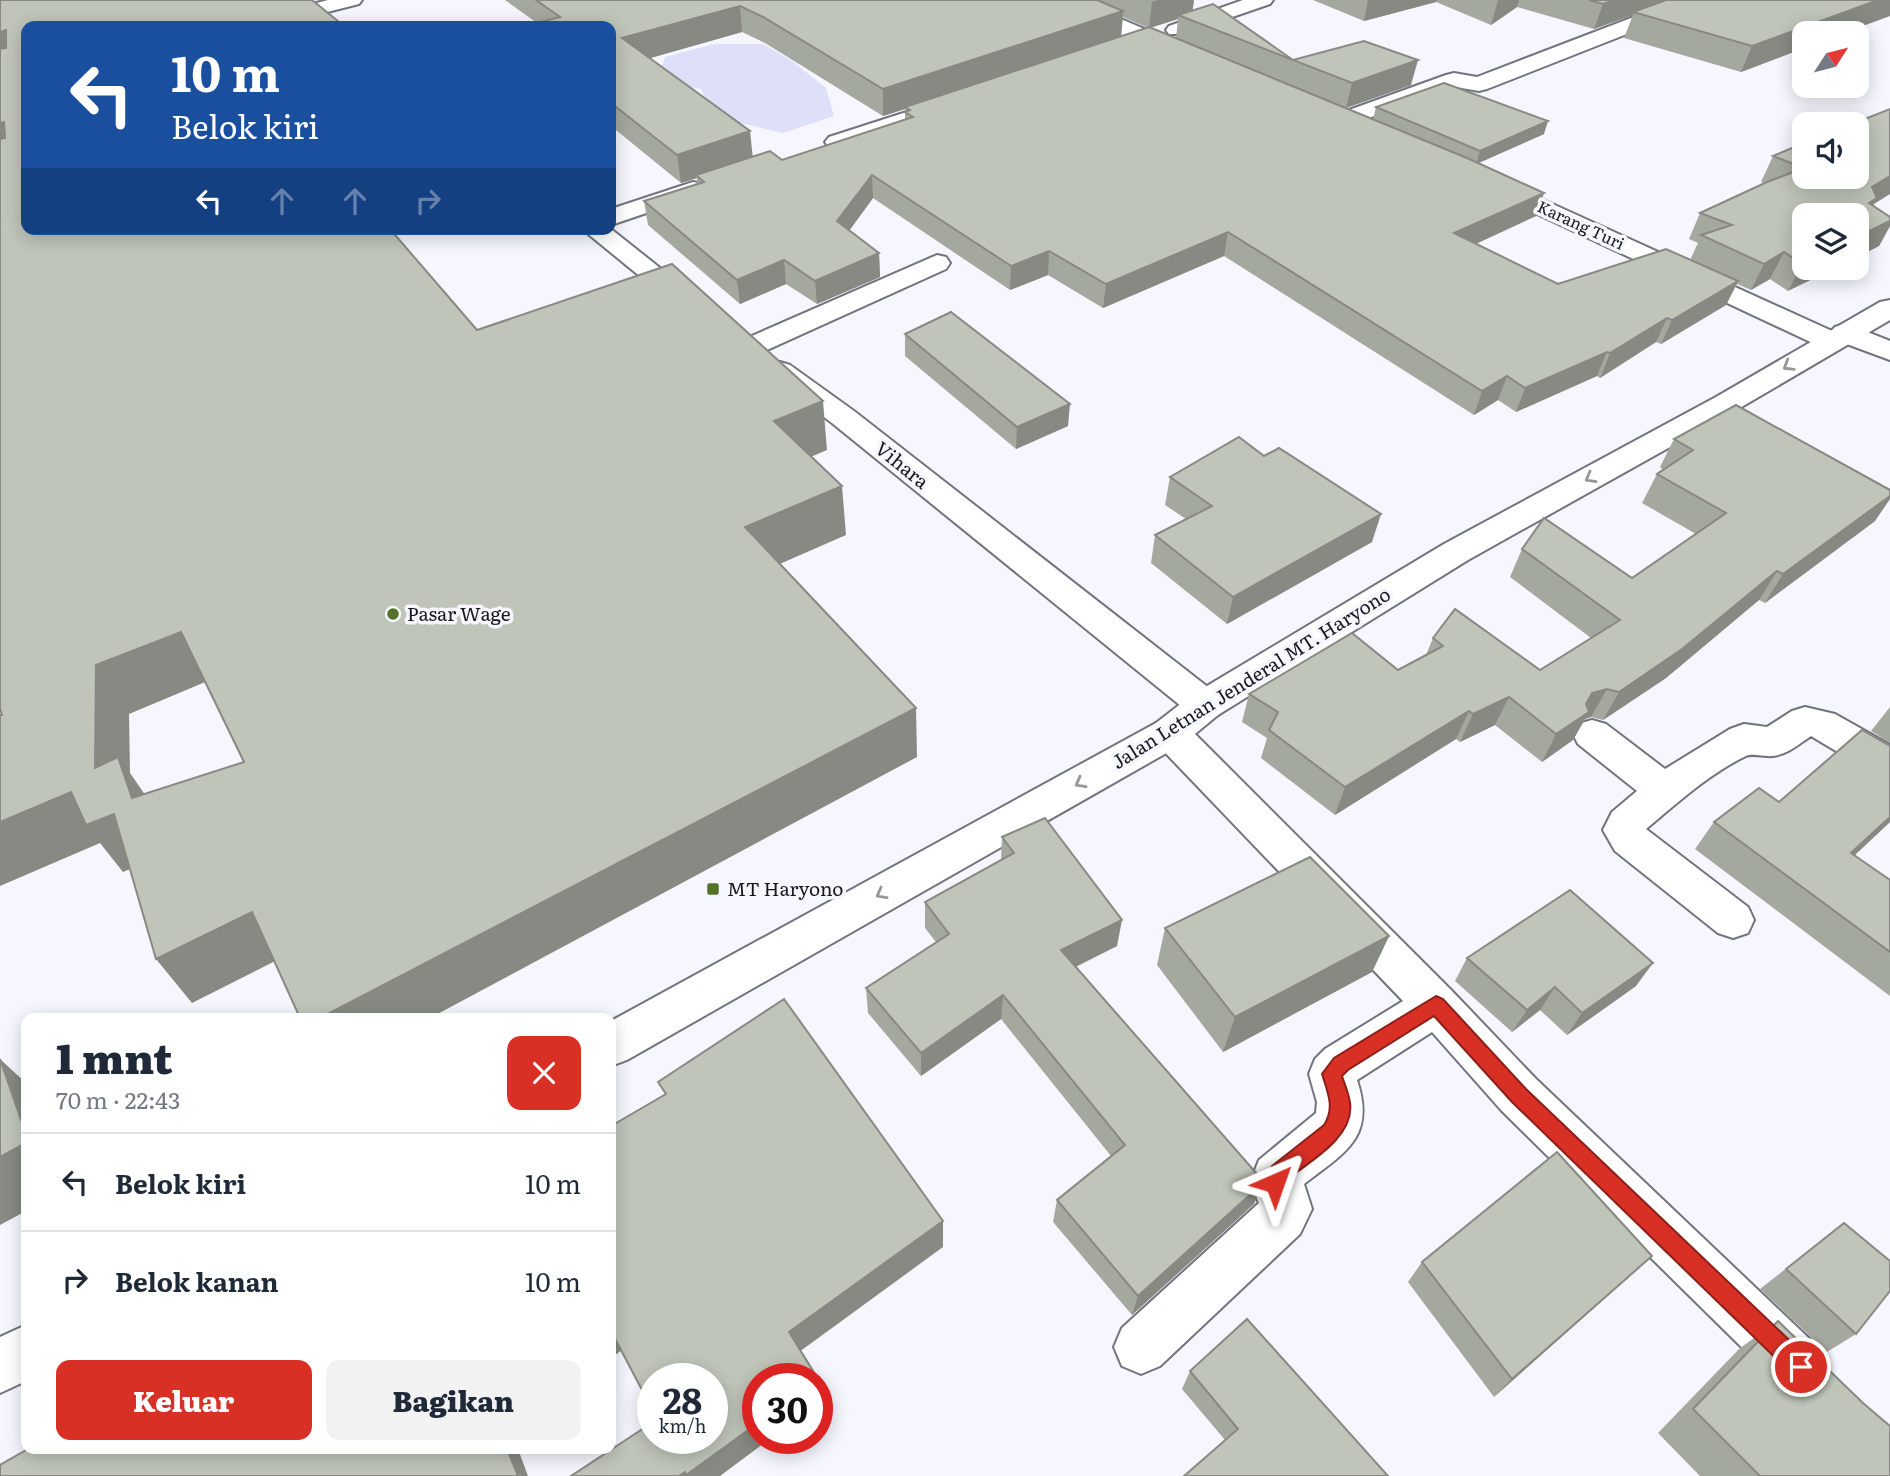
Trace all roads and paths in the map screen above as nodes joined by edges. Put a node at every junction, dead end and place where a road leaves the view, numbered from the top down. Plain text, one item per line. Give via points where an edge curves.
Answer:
1 (352, 0) edge
2 (1059, 0) edge
3 (1263, 0) edge
4 (1696, 0) edge
5 (315, 4) edge
6 (263, 21) edge
7 (335, 21) edge
8 (1146, 39) junction
9 (1120, 48) edge
10 (1196, 59) edge
11 (977, 96) edge
12 (1321, 109) edge
13 (1346, 119) junction
14 (1383, 135) edge
15 (820, 148) edge
16 (1469, 173) edge
17 (715, 182) edge
18 (616, 215) edge
19 (604, 235) edge
20 (937, 263) dead end
21 (1890, 308) edge
22 (730, 334) junction
23 (1838, 337) junction
24 (1890, 351) edge
25 (1188, 719) junction
26 (1592, 734) dead end
27 (1890, 764) edge
28 (1667, 792) junction
29 (1733, 920) dead end
30 (1436, 1005) junction
31 (616, 1042) edge
32 (1141, 1347) dead end
33 (21, 1355) edge
34 (0, 1366) edge
35 (1831, 1396) edge

1 - 5 street
2 - 8 street
3 - 8 street
4 - 13 street via 1479,84 1454,79
5 - 6 street
5 - 7 street
8 - 9 street
8 - 10 street
11 - 15 street
12 - 13 street
13 - 14 street
16 - 23 street, Karang Turi
17 - 18 street
19 - 22 street, Vihara
20 - 22 street
21 - 23 street, Jalan Letnan Jenderal MT. Haryono
22 - 25 street, Vihara via 844,416 997,542
23 - 24 street, Karang Turi
23 -> 25 street, Jalan Letnan Jenderal MT. Haryono via 1741,411 1456,552
25 - 30 street, Vihara
25 -> 31 street, Jalan Letnan Jenderal MT. Haryono
26 - 28 street
27 - 28 street via 1822,724 1805,721 1775,741 1744,739 1679,779
28 - 29 street via 1623,830
30 - 32 street via 1332,1074 1341,1105 1339,1119 1331,1132 1276,1178 1287,1209
30 - 35 street, Vihara via 1519,1095
33 - 34 street

